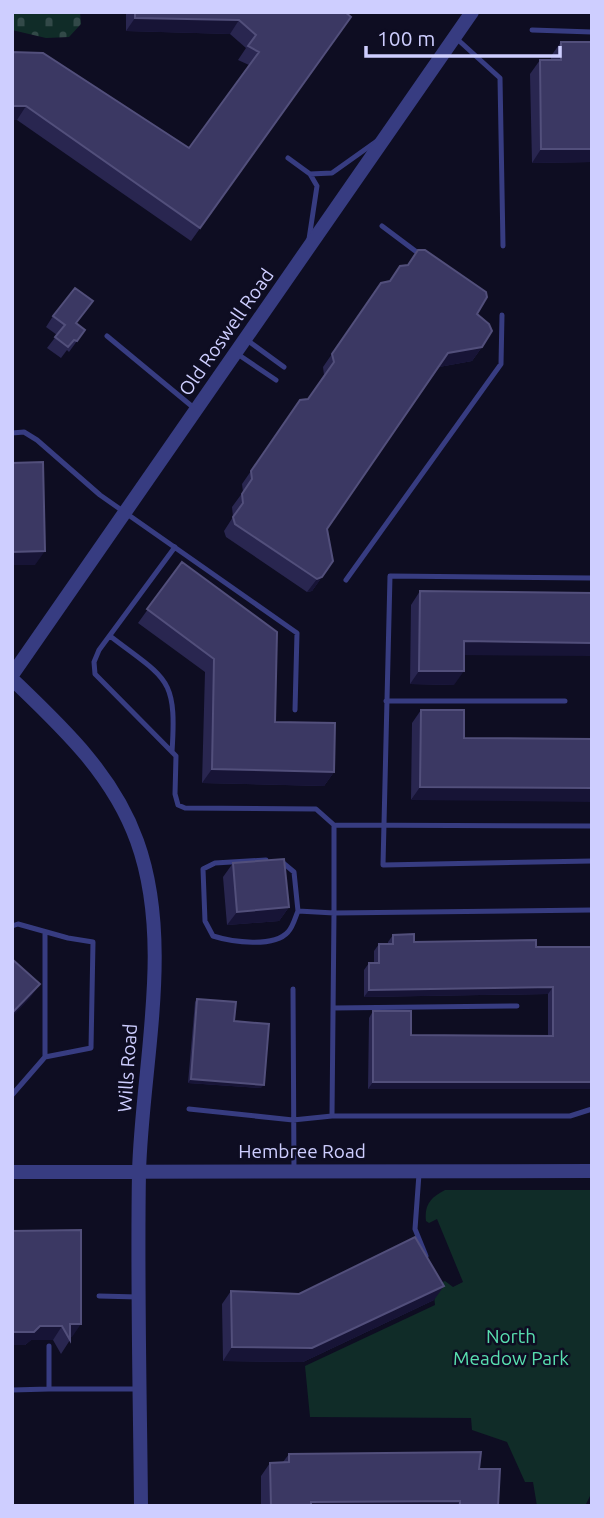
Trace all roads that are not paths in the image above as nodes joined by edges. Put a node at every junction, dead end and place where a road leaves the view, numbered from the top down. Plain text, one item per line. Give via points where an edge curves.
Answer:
1 (472, 12) edge
2 (532, 30) dead end
3 (592, 32) edge
4 (455, 37) junction
5 (389, 132) junction
6 (288, 158) dead end
7 (310, 174) junction
8 (382, 226) dead end
9 (503, 246) dead end
10 (307, 250) junction
11 (425, 258) edge
12 (502, 315) dead end
13 (107, 336) dead end
14 (246, 339) junction
15 (236, 353) junction
16 (284, 367) dead end
17 (276, 380) dead end
18 (196, 410) junction
19 (12, 433) edge
20 (124, 512) junction
21 (175, 547) junction
22 (592, 578) edge
23 (346, 580) dead end
24 (110, 636) junction
25 (12, 677) edge
26 (386, 701) junction
27 (565, 701) dead end
28 (295, 710) dead end
29 (172, 752) junction
30 (383, 824) junction
31 (334, 825) junction
32 (592, 826) edge
33 (592, 861) edge
34 (592, 910) edge
35 (298, 911) junction
36 (334, 913) junction
37 (12, 926) edge
38 (44, 932) junction
39 (293, 989) dead end
40 (517, 1006) dead end
41 (333, 1008) junction
42 (45, 1057) junction
43 (12, 1096) edge
44 (189, 1109) dead end
45 (592, 1109) edge
46 (332, 1116) junction
47 (293, 1120) junction
48 (139, 1170) junction
49 (294, 1171) junction
50 (419, 1171) junction
51 (592, 1171) edge
52 (12, 1172) edge
53 (428, 1260) edge
54 (99, 1296) dead end
55 (140, 1297) junction
56 (48, 1346) dead end
57 (48, 1389) junction
58 (140, 1389) junction
59 (12, 1390) edge
60 (141, 1506) edge

1 - 4 street, Old Roswell Road
2 - 3 lane
4 - 5 street, Old Roswell Road
4 - 9 lane via 500,78
5 - 7 lane via 332,173
5 - 10 street, Old Roswell Road
6 - 7 lane
7 - 10 lane via 317,186
8 - 11 lane
10 - 14 street, Old Roswell Road
12 - 23 lane via 501,365
13 - 18 lane
14 - 15 street, Old Roswell Road
14 - 16 lane
15 - 17 lane
15 - 18 street, Old Roswell Road
18 - 20 street, Old Roswell Road
19 - 20 lane via 24,432 37,440
20 - 21 lane
20 - 25 street, Old Roswell Road
21 - 24 lane
21 - 28 lane via 297,633
22 - 26 lane via 390,576
24 - 29 lane via 161,676 169,688
24 - 29 lane via 94,662 95,674
25 - 48 street, Wills Road via 102,773 127,817 146,869 155,949
26 - 27 lane
26 - 30 lane
29 - 31 lane via 176,756 178,805 316,809
30 - 31 lane
30 - 32 lane
30 - 33 lane via 383,865
31 - 36 lane
34 - 36 lane
35 - 35 lane via 294,872 279,860 215,863 204,869 205,921 213,936 230,942 277,941 289,931
35 - 36 lane
36 - 41 lane
37 - 38 lane
38 - 42 lane
38 - 42 lane via 93,942 91,1048
39 - 47 lane
40 - 41 lane
41 - 46 lane
42 - 43 lane
44 - 47 lane
45 - 46 lane via 570,1116
46 - 47 lane
47 - 49 lane
48 - 49 street, Hembree Road
48 - 52 street, Hembree Road
48 - 55 street, Wills Road
49 - 50 street, Hembree Road
50 - 51 street, Hembree Road
50 - 53 lane via 415,1229
54 - 55 lane
55 - 58 street, Wills Road
56 - 57 lane
57 - 58 lane
57 - 59 lane
58 - 60 street, Wills Road

